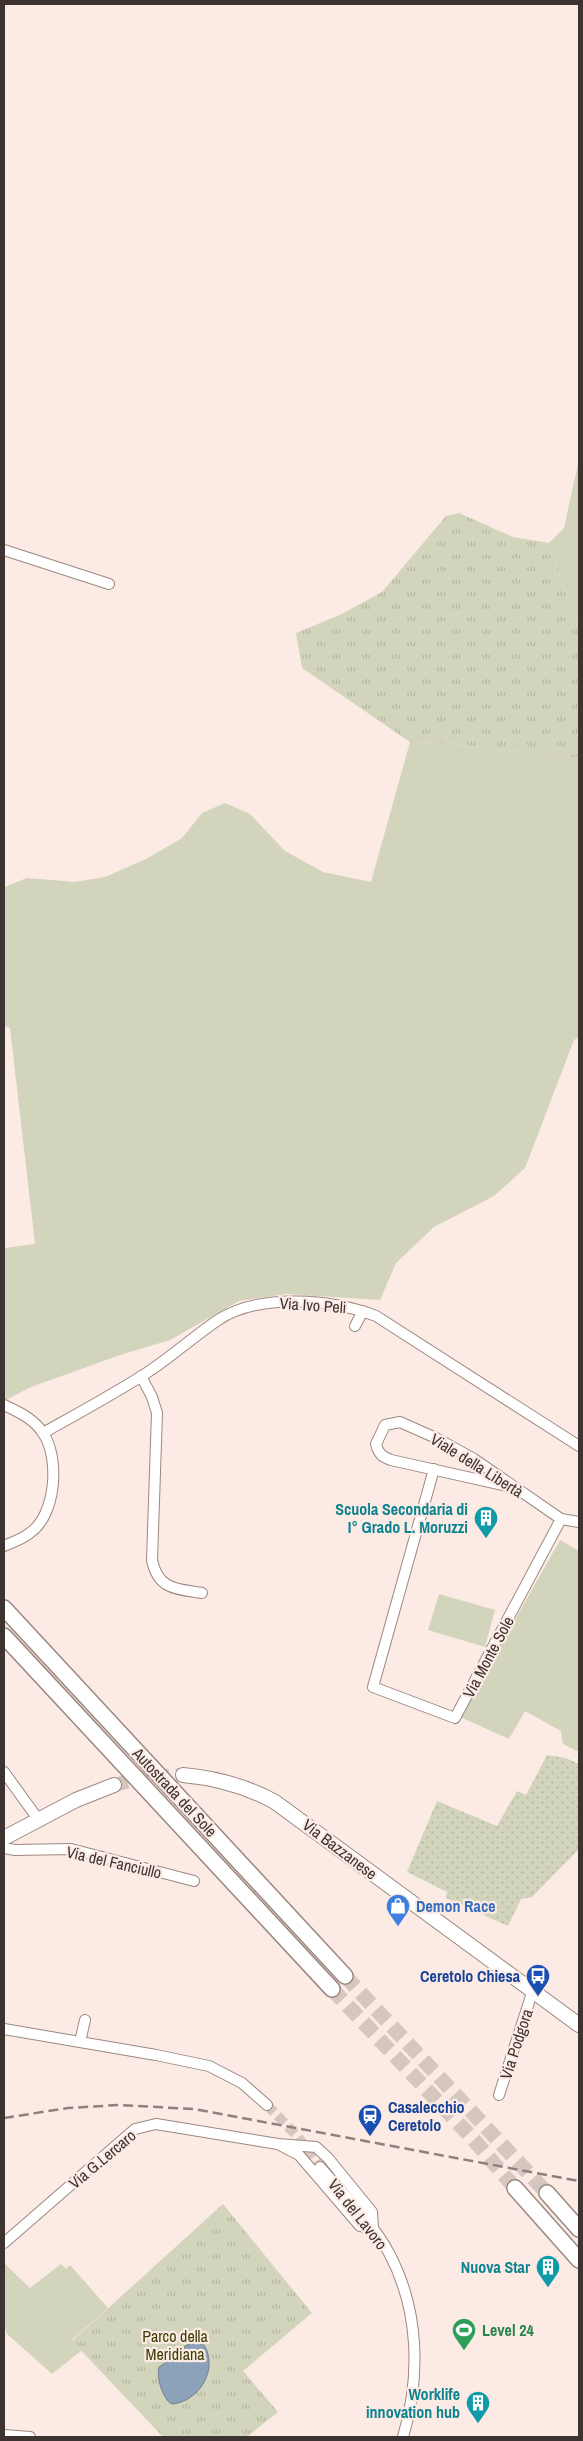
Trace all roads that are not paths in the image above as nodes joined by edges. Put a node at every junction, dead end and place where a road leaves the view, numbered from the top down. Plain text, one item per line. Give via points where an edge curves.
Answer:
1 (4, 550) edge
2 (109, 584) dead end
3 (363, 1311) junction
4 (354, 1326) dead end
5 (141, 1376) junction
6 (4, 1404) edge
7 (44, 1433) junction
8 (579, 1446) edge
9 (434, 1469) junction
10 (516, 1488) junction
11 (561, 1519) junction
12 (579, 1522) edge
13 (4, 1546) edge
14 (202, 1592) dead end
15 (4, 1608) edge
16 (4, 1636) edge
17 (373, 1687) joint
18 (4, 1772) edge
19 (183, 1775) tunnel mouth
20 (114, 1785) tunnel mouth
21 (38, 1819) junction
22 (4, 1838) edge
23 (4, 1848) edge
24 (194, 1881) dead end
25 (345, 1976) tunnel mouth
26 (332, 1989) tunnel mouth
27 (532, 1993) junction
28 (85, 2020) dead end
29 (579, 2025) edge
30 (4, 2029) edge
31 (80, 2042) junction
32 (499, 2095) dead end
33 (267, 2105) tunnel mouth
34 (278, 2144) junction
35 (320, 2167) tunnel mouth
36 (516, 2188) tunnel mouth
37 (547, 2193) tunnel mouth
38 (546, 2224) junction
39 (373, 2229) junction
40 (579, 2230) edge
41 (4, 2243) edge
42 (579, 2260) edge
43 (579, 2265) edge
44 (4, 2435) edge
45 (30, 2437) edge
46 (402, 2437) edge

1 - 2 street
3 - 4 street
3 - 5 street, Via Ivo Peli via 308,1302 274,1302 245,1307 219,1319
3 - 8 street, Via Ivo Peli via 376,1316
5 - 7 street, Via Ivo Peli
5 - 14 street via 158,1413 154,1572 164,1584
6 - 7 street via 27,1416
7 - 13 street via 54,1464 53,1485 43,1518 32,1532
9 - 10 street
9 - 10 street, Viale della Libertà via 383,1457 376,1444 385,1425 400,1422 436,1438
9 - 17 street, Viale della Libertà
10 - 11 street, Viale della Libertà
11 - 12 street, Viale della Libertà
11 - 17 street, Via Monte Sole via 455,1718
15 - 25 highway, Autostrada del Sole
16 - 26 highway, Autostrada del Sole
18 - 21 street
19 - 27 main road, Via Bazzanese via 216,1779 251,1790 274,1802
20 - 21 main road
21 - 22 main road
23 - 24 street, Via del Fanciullo via 70,1849
27 - 29 main road, Via Bazzanese
27 - 32 street, Via Podgora
28 - 31 street
30 - 31 street
31 - 33 street via 210,2066 242,2084
34 - 39 street via 299,2155 360,2226
34 - 39 street via 316,2147 372,2212
34 - 41 street, Via G.Lercaro via 156,2124 135,2129
35 - 39 street, Via del Lavoro
36 - 38 highway
37 - 40 highway
38 - 42 highway
38 - 43 highway
39 - 46 street, Via del Lavoro via 399,2275 412,2317 416,2368
44 - 45 street

